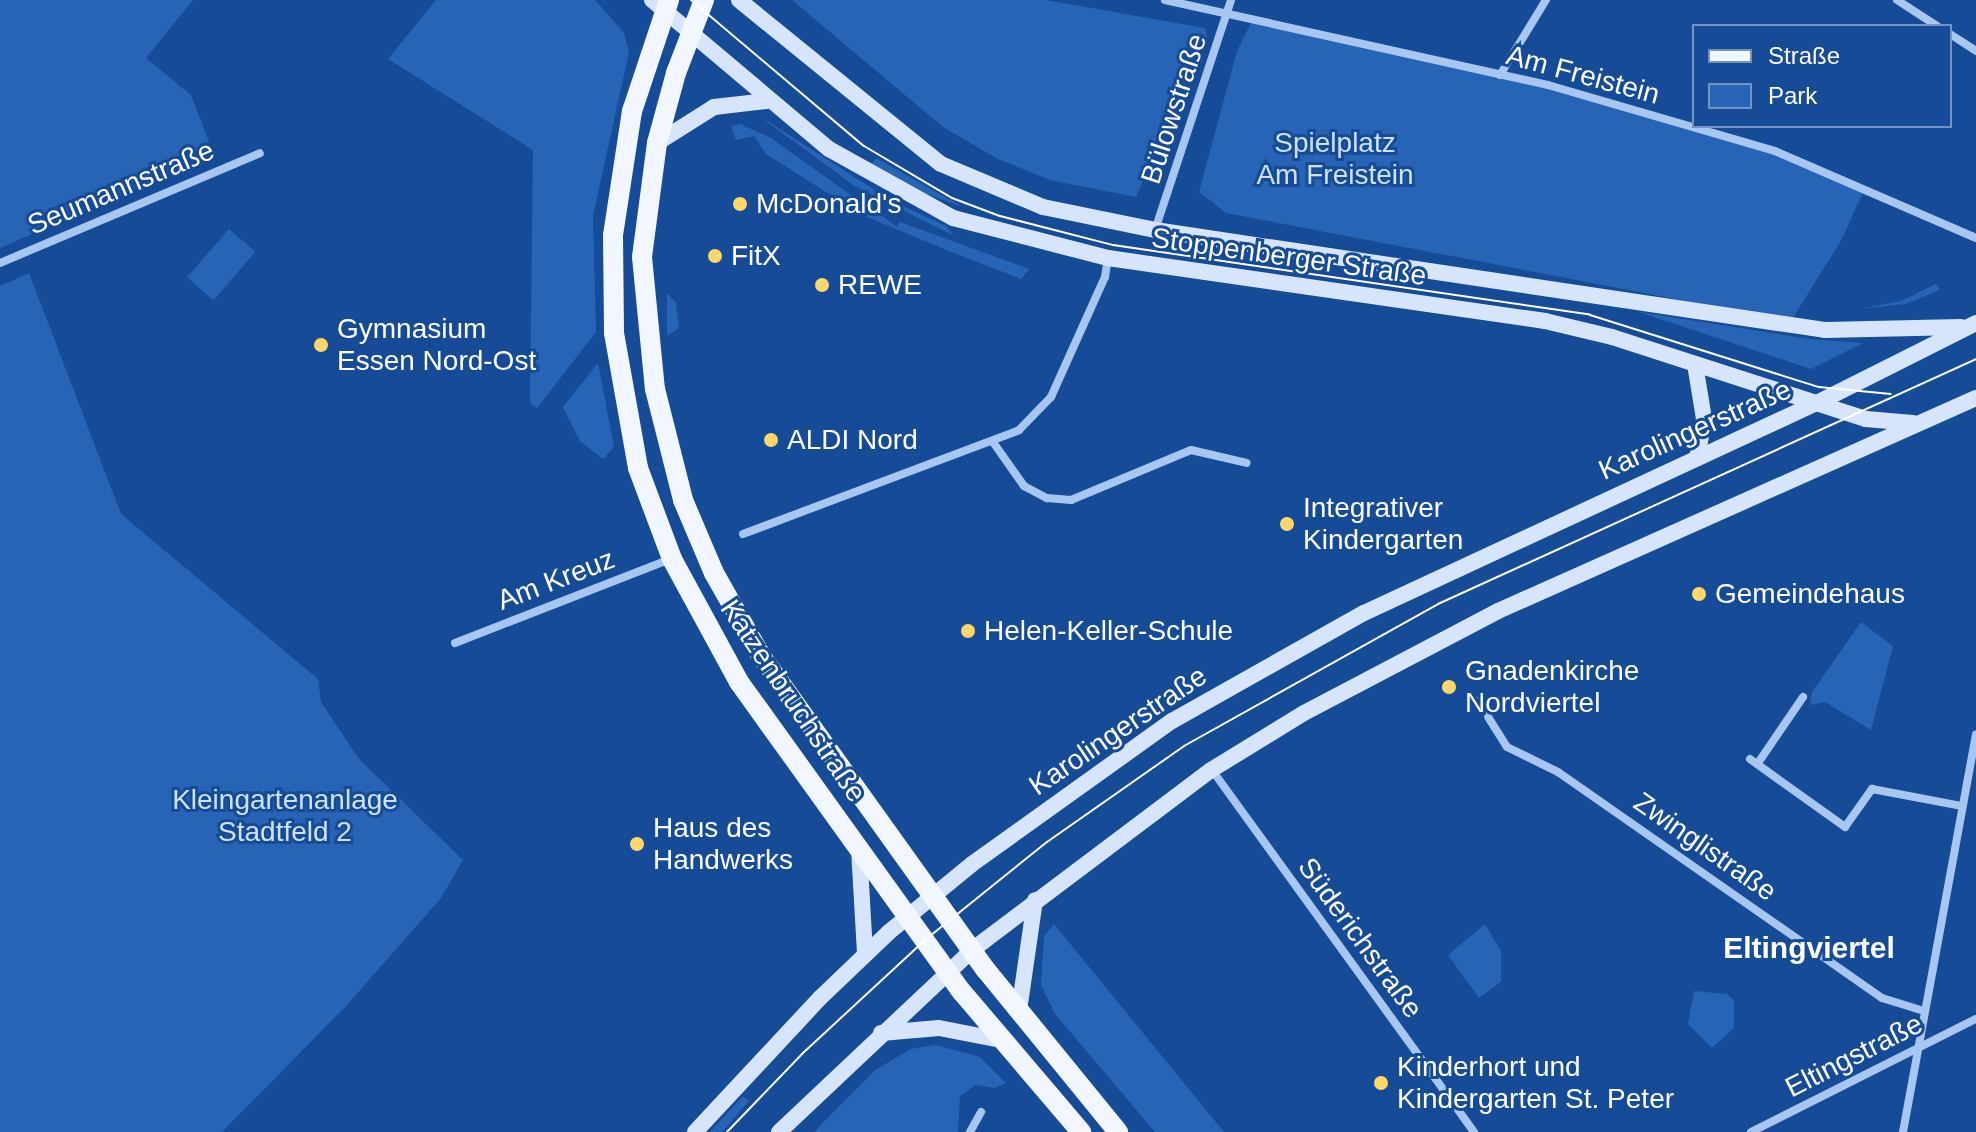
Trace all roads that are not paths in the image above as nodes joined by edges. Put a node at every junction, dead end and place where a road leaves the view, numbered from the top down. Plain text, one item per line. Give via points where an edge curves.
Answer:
1 (739, 0) edge
2 (1165, 0) edge
3 (1231, 0) edge
4 (1546, 0) edge
5 (1897, 0) edge
6 (703, 3) edge
7 (662, 4) edge
8 (1226, 14) junction
9 (1934, 24) edge
10 (690, 34) junction
11 (1952, 35) edge
12 (1976, 51) edge
13 (1500, 75) junction
14 (767, 101) junction
15 (657, 143) junction
16 (260, 153) dead end
17 (1155, 230) junction
18 (1976, 238) edge
19 (1108, 258) junction
20 (0, 263) edge
21 (1971, 325) edge
22 (1906, 359) joint
23 (1695, 364) junction
24 (1976, 398) edge
25 (1815, 404) junction
26 (1914, 424) junction
27 (993, 442) junction
28 (1697, 458) junction
29 (1247, 463) dead end
30 (743, 534) dead end
31 (672, 559) junction
32 (455, 643) dead end
33 (1803, 697) dead end
34 (1478, 701) dead end
35 (1976, 735) edge
36 (1974, 753) edge
37 (1211, 770) junction
38 (1962, 806) junction
39 (859, 849) junction
40 (934, 896) junction
41 (1035, 900) junction
42 (909, 916) junction
43 (972, 950) junction
44 (865, 954) junction
45 (947, 971) junction
46 (1019, 1011) junction
47 (1924, 1011) junction
48 (1976, 1019) edge
49 (881, 1033) junction
50 (1001, 1040) junction
51 (1922, 1045) junction
52 (981, 1112) dead end
53 (695, 1132) edge
54 (779, 1132) edge
55 (970, 1132) edge
56 (1081, 1132) edge
57 (1118, 1132) edge
58 (1474, 1132) edge
59 (1751, 1132) edge
60 (1903, 1132) edge

1 - 17 main road, Stoppenberger Straße via 941,164 1043,207
2 - 8 street, Am Freistein
3 - 8 street, Bülowstraße
4 - 13 street
5 - 9 street
6 - 10 main road, Katzenbruchstraße
7 - 10 main road, Stoppenberger Straße
7 - 31 main road, Katzenbruchstraße via 620,170 612,287 620,386 635,455
8 - 13 street, Am Freistein
8 - 17 street, Bülowstraße
10 - 14 main road, Stoppenberger Straße
10 - 15 main road, Katzenbruchstraße
11 - 12 street
13 - 18 street, Am Freistein via 1775,151
14 - 15 main road via 714,107
14 - 19 main road, Stoppenberger Straße via 855,167 953,218
15 - 40 main road, Katzenbruchstraße via 642,257 644,318 670,464 683,500 714,573 761,656
16 - 20 street, Seumannstraße
17 - 21 main road, Stoppenberger Straße via 1825,330
19 - 23 main road, Stoppenberger Straße via 1545,321
19 - 27 street via 1105,277 1051,397 1019,430
21 - 22 main road, Stoppenberger Straße
22 - 25 main road, Karolingerstraße
23 - 25 main road, Stoppenberger Straße
23 - 28 main road via 1704,419
24 - 26 main road, Stoppenberger Straße
25 - 26 main road, Stoppenberger Straße via 1866,419
25 - 28 main road, Karolingerstraße
26 - 37 main road via 1498,611 1304,713
27 - 29 street via 1024,486 1047,498 1071,500 1191,450
27 - 30 street
28 - 40 main road, Karolingerstraße via 1486,553 1273,662 1125,752
31 - 32 street, Am Kreuz
31 - 39 main road, Katzenbruchstraße via 739,682
33 - 38 street via 1754,761 1845,827 1872,789
34 - 47 street, Zwinglistraße via 1507,747 1558,772 1882,998
35 - 36 street
36 - 38 street
37 - 41 main road
37 - 58 street, Süderichstraße
38 - 47 street
39 - 42 main road, Katzenbruchstraße
39 - 44 main road
40 - 42 main road, Karolingerstraße
40 - 43 main road, Katzenbruchstraße
41 - 43 main road
41 - 46 main road
42 - 44 main road, Karolingerstraße
42 - 45 main road, Katzenbruchstraße
43 - 45 main road
43 - 46 main road, Katzenbruchstraße
44 - 53 main road, Karolingerstraße
45 - 49 main road
45 - 50 main road, Katzenbruchstraße
46 - 57 main road, Katzenbruchstraße
47 - 51 street
48 - 51 street, Eltingstraße
49 - 50 main road via 939,1028
49 - 54 main road
50 - 56 main road, Katzenbruchstraße
51 - 59 street, Eltingstraße
51 - 60 street
52 - 55 street

